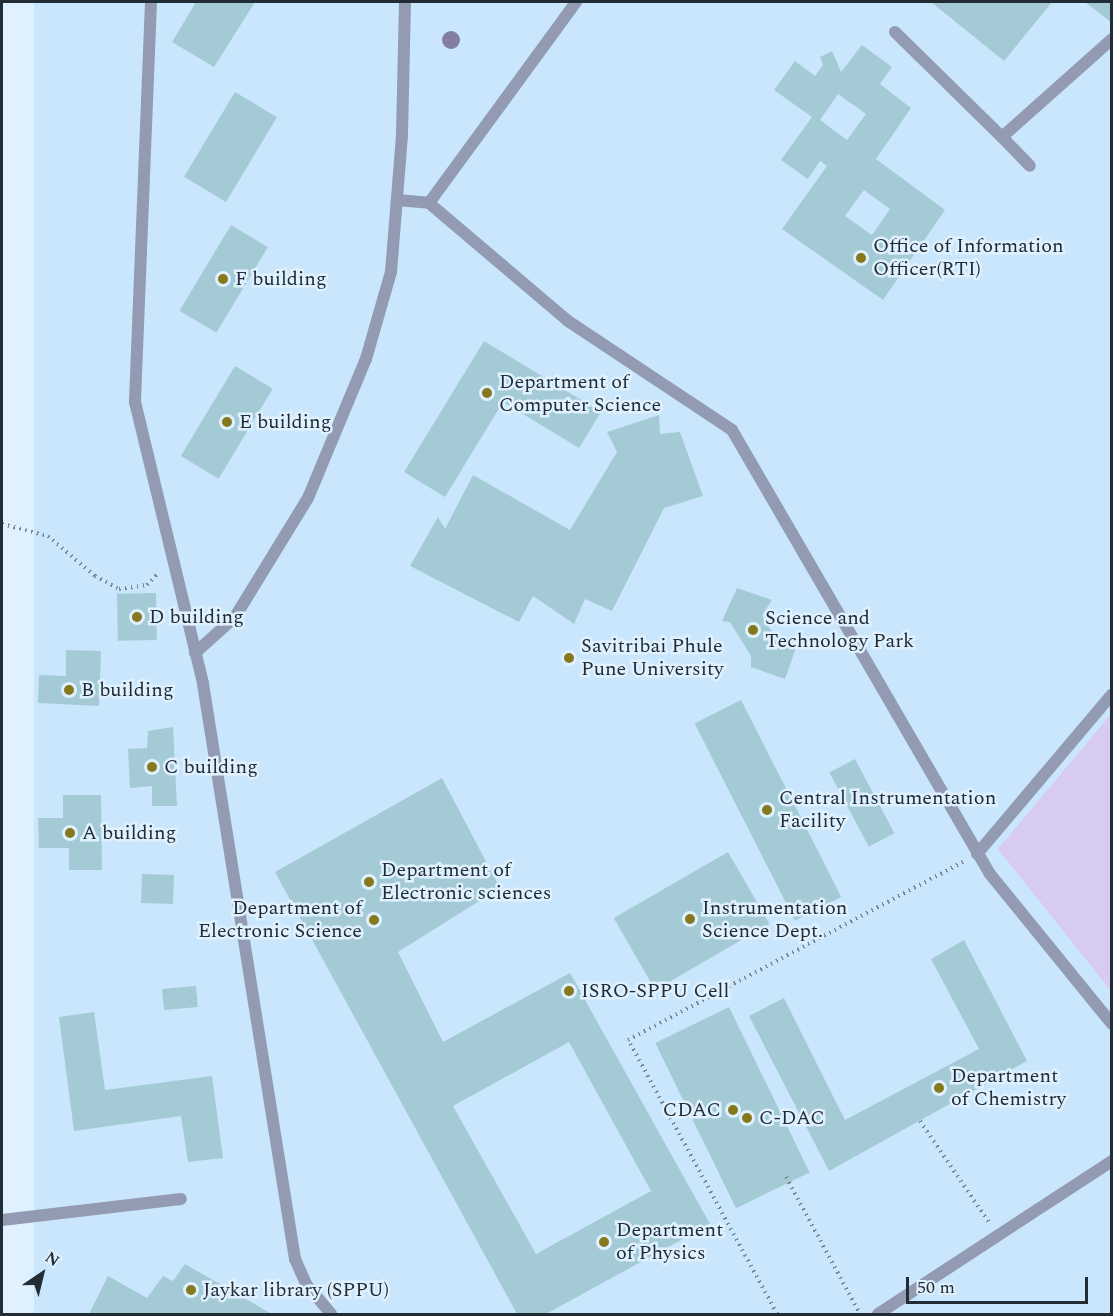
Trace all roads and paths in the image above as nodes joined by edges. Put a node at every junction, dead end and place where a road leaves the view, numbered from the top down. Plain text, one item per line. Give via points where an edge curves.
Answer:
1 (151, 2) edge
2 (405, 2) edge
3 (576, 2) edge
4 (895, 32) dead end
5 (1112, 39) edge
6 (1002, 137) junction
7 (1030, 166) dead end
8 (397, 200) junction
9 (429, 203) junction
10 (2, 524) edge
11 (172, 558) junction
12 (195, 652) junction
13 (1112, 694) edge
14 (977, 854) junction
15 (1112, 1024) edge
16 (920, 1121) dead end
17 (1112, 1161) edge
18 (786, 1178) dead end
19 (181, 1199) dead end
20 (2, 1220) edge
21 (1000, 1237) junction
22 (331, 1314) edge
23 (777, 1314) edge
24 (861, 1314) edge
25 (878, 1314) edge

1 - 11 lane via 135,402
2 - 8 lane
3 - 9 lane
4 - 6 lane
5 - 6 lane
6 - 7 lane
8 - 9 lane
8 - 12 lane via 391,272 369,348 308,498 235,616
9 - 14 lane via 568,321 732,430
10 - 11 path via 48,536 94,576 119,589 147,585
11 - 12 lane
12 - 22 lane via 296,1259 306,1284
13 - 14 lane
14 - 15 lane
14 - 23 path via 628,1040
16 - 21 path
17 - 21 lane
18 - 24 path
19 - 20 lane
21 - 25 lane

